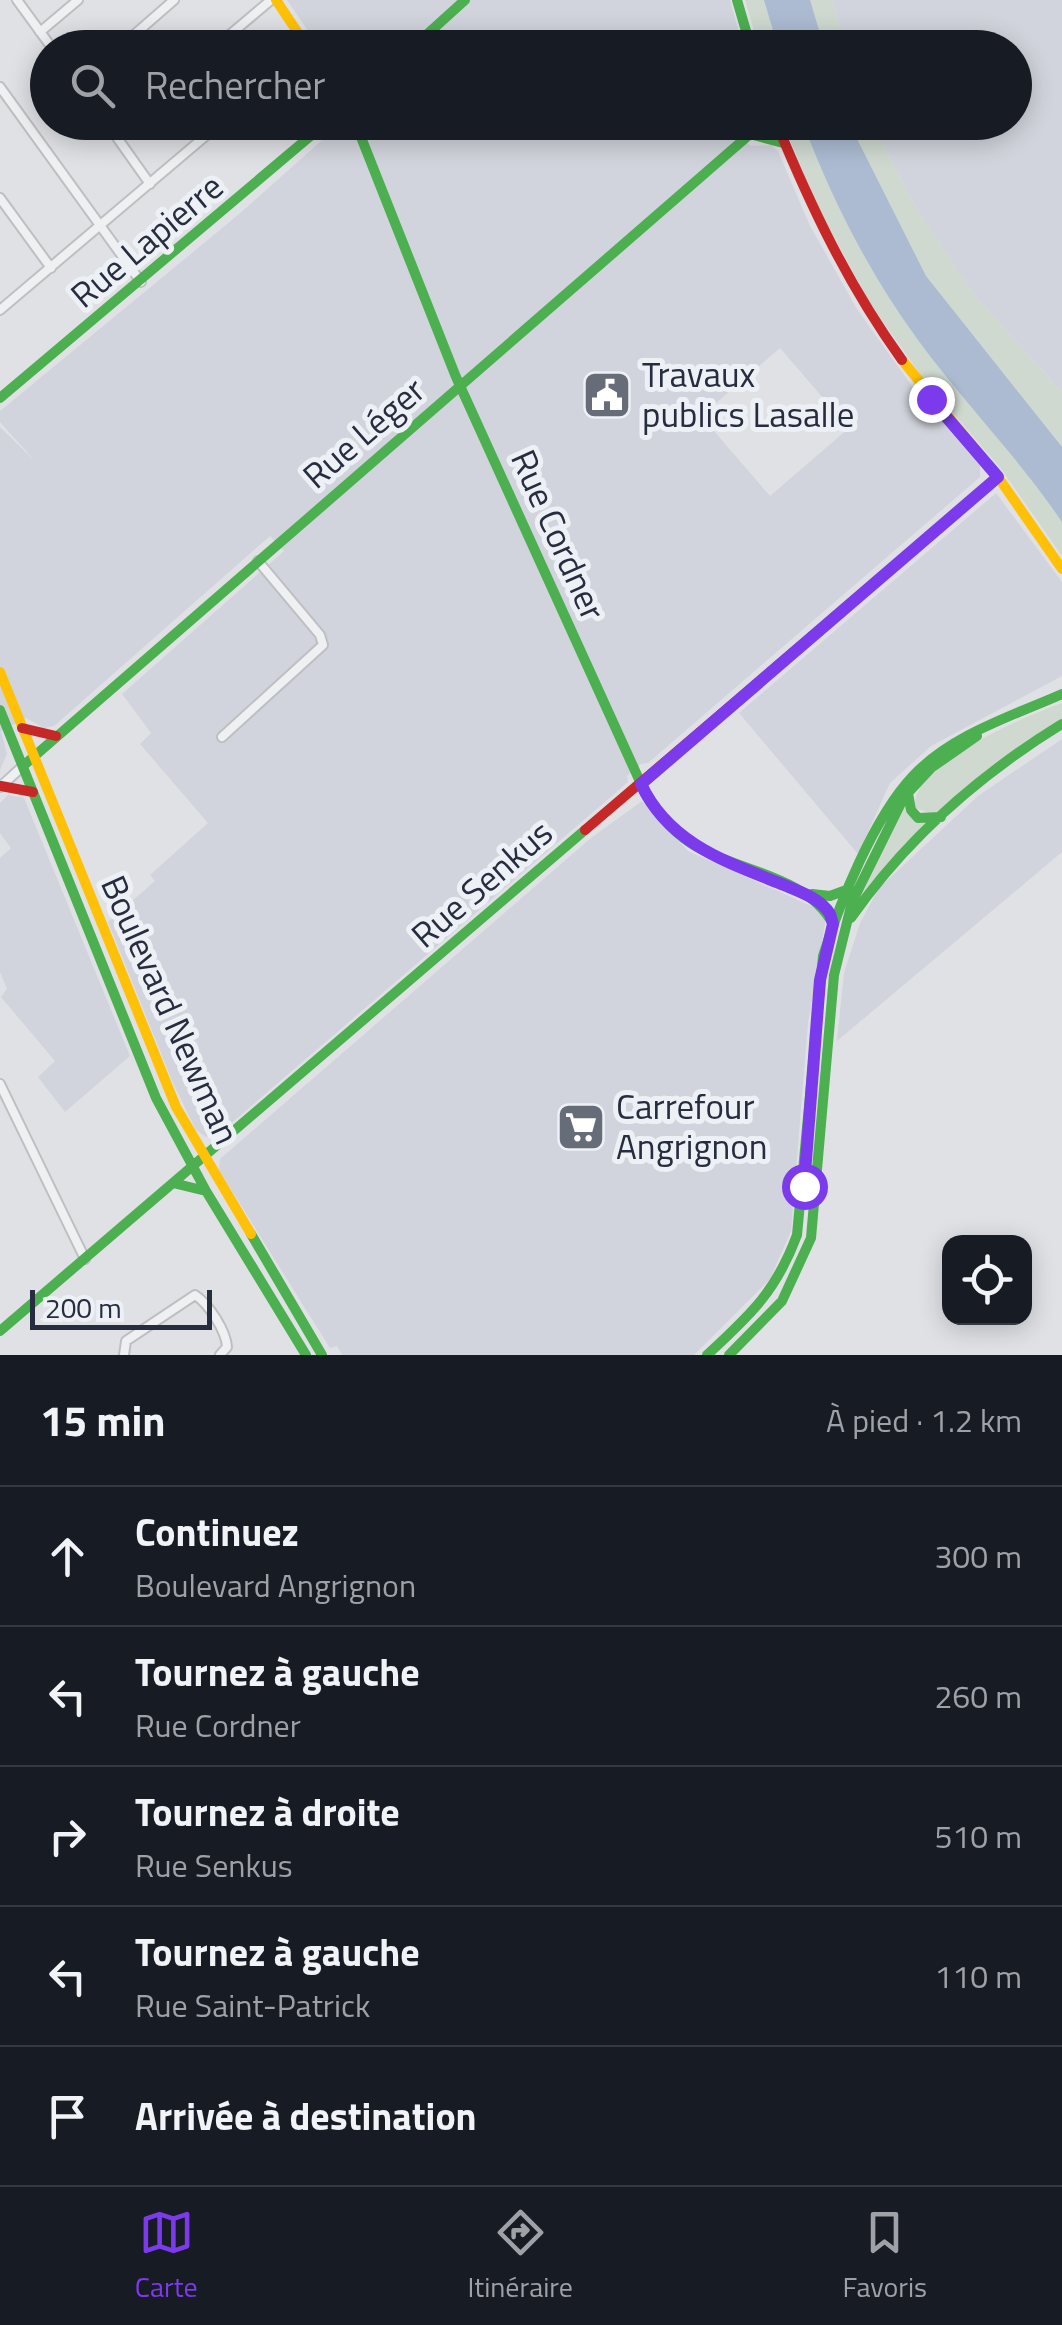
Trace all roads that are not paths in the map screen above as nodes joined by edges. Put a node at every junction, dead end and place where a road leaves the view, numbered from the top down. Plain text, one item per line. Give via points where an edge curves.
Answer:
1 (18, 0) edge
2 (78, 0) edge
3 (174, 0) edge
4 (274, 0) edge
5 (465, 0) edge
6 (738, 0) edge
7 (39, 30) edge
8 (42, 30) edge
9 (140, 30) edge
10 (236, 30) edge
11 (295, 30) edge
12 (432, 30) edge
13 (746, 30) edge
14 (0, 88) edge
15 (30, 129) edge
16 (38, 140) edge
17 (118, 140) edge
18 (201, 140) edge
19 (306, 140) edge
20 (362, 140) edge
21 (743, 140) edge
22 (770, 140) edge
23 (783, 140) edge
24 (784, 144) junction
25 (150, 184) junction
26 (0, 198) edge
27 (101, 226) junction
28 (51, 268) junction
29 (141, 282) junction
30 (0, 309) edge
31 (460, 386) junction
32 (0, 398) edge
33 (998, 477) junction
34 (258, 561) junction
35 (1062, 569) edge
36 (0, 672) edge
37 (1062, 694) edge
38 (0, 710) edge
39 (1062, 724) edge
40 (990, 726) junction
41 (22, 728) junction
42 (56, 736) junction
43 (222, 736) dead end
44 (34, 756) junction
45 (23, 766) junction
46 (641, 784) junction
47 (0, 786) edge
48 (33, 792) junction
49 (908, 792) junction
50 (942, 816) junction
51 (850, 889) junction
52 (802, 892) junction
53 (833, 924) junction
54 (843, 931) junction
55 (0, 1084) edge
56 (190, 1134) junction
57 (225, 1142) junction
58 (204, 1160) junction
59 (192, 1168) junction
60 (174, 1183) junction
61 (206, 1191) junction
62 (84, 1259) junction
63 (0, 1331) edge
64 (124, 1355) edge
65 (220, 1355) edge
66 (306, 1355) edge
67 (322, 1355) edge
68 (707, 1355) edge
69 (729, 1355) edge

1 - 7 street
2 - 8 street
3 - 9 street
4 - 10 street
4 - 11 main road
5 - 12 main road
6 - 13 main road
14 - 15 street
16 - 27 street
17 - 25 street
18 - 25 street
19 - 29 main road, Rue Lapierre
20 - 31 main road, Rue Cordner
21 - 31 main road, Rue Léger
22 - 24 main road
23 - 24 main road
24 - 33 main road via 822,234 865,309
25 - 27 street
26 - 28 street
27 - 28 street
27 - 29 street
28 - 30 street
29 - 32 main road, Rue Lapierre
31 - 34 main road, Rue Léger
31 - 46 main road, Rue Cordner
33 - 35 main road
33 - 46 main road, Rue Senkus
34 - 42 main road, Rue Léger
34 - 43 street via 323,646
36 - 41 main road, Boulevard Newman
37 - 40 main road
38 - 45 main road, Boulevard Newman
39 - 50 main road
40 - 49 main road
40 - 51 main road via 940,752 907,781
41 - 42 main road
41 - 44 main road, Boulevard Newman
42 - 44 main road, Rue Léger
44 - 45 main road, Rue Léger
44 - 56 main road, Boulevard Newman
45 - 47 street, Rue Léger
45 - 48 main road, Boulevard Newman
46 - 52 main road, Rue Cordner via 660,815 691,843
46 - 57 main road, Rue Senkus
47 - 48 main road
48 - 59 main road, Boulevard Newman via 147,1076
49 - 50 main road via 916,816
49 - 54 main road
50 - 54 main road via 886,869
51 - 52 main road via 827,896
51 - 53 main road
52 - 53 main road via 827,908
53 - 68 main road via 820,970 795,1243 765,1301
54 - 69 main road via 809,1246 778,1307
55 - 62 street
56 - 57 main road
56 - 58 main road, Boulevard Newman
57 - 58 main road, Rue Senkus
58 - 59 main road, Rue Senkus
58 - 67 main road, Boulevard Newman
59 - 60 main road, Rue Senkus
59 - 61 main road, Boulevard Newman
60 - 61 main road
60 - 62 main road, Rue Senkus
61 - 66 main road, Boulevard Newman
62 - 63 main road, Rue Senkus
64 - 65 street via 128,1338 192,1295 226,1337

